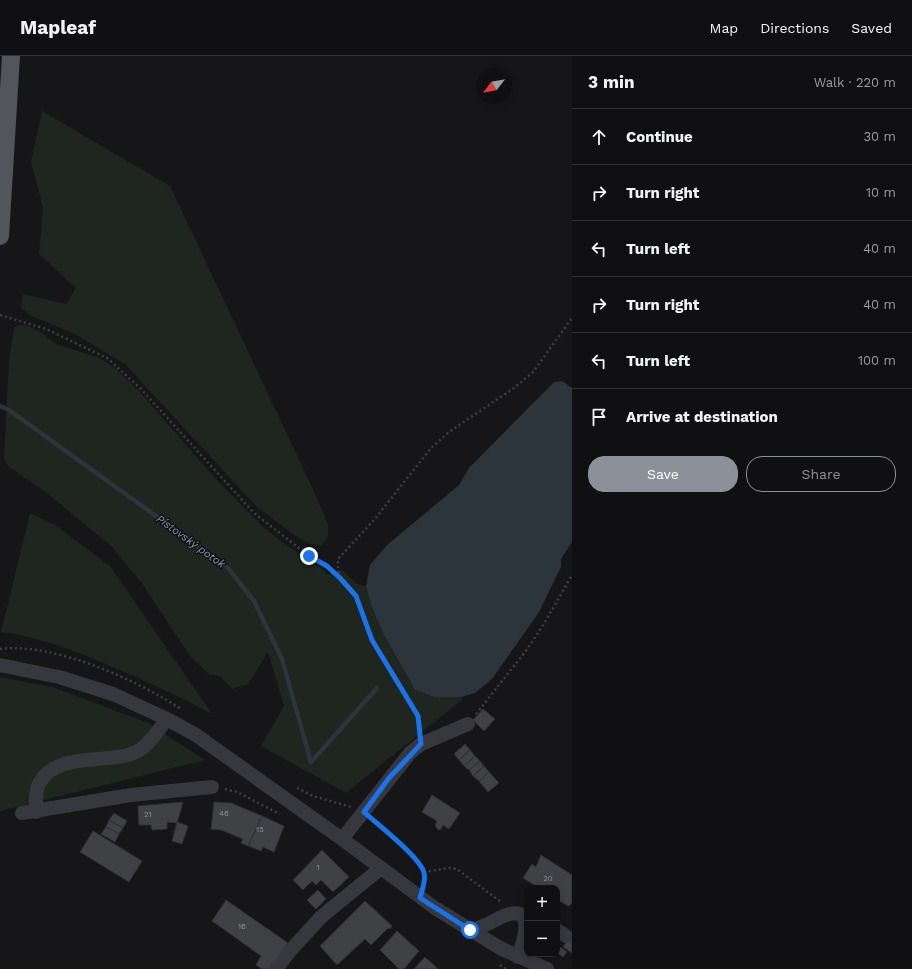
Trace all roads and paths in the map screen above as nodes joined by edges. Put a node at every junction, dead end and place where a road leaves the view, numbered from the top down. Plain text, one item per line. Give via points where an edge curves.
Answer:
1 (12, 56) edge
2 (0, 236) edge
3 (0, 315) edge
4 (572, 318) edge
5 (572, 574) edge
6 (340, 578) junction
7 (0, 649) edge
8 (0, 665) edge
9 (187, 713) dead end
10 (167, 719) junction
11 (468, 724) joint
12 (421, 744) junction
13 (293, 786) dead end
14 (212, 787) dead end
15 (364, 812) junction
16 (342, 839) junction
17 (381, 868) junction
18 (424, 872) junction
19 (420, 898) junction
20 (509, 914) junction
21 (524, 918) edge
22 (526, 921) edge
23 (470, 930) junction
24 (518, 957) junction
25 (276, 969) edge
26 (547, 969) edge

1 - 2 main road
3 - 6 path via 46,329 107,358 140,388 254,513
4 - 6 path via 533,372 449,432 432,448 374,520 338,558
5 - 11 path via 525,652
6 - 12 path via 356,596 372,640 418,716
7 - 9 path via 26,648 102,669 128,679
8 - 10 street via 59,677 113,694
10 - 14 street via 137,751 122,756 78,761 50,770 40,782 29,812 131,795
10 - 16 street via 196,735
11 - 12 street
12 - 15 street via 389,778
13 - 15 path via 313,796
15 - 16 street
15 - 18 path via 418,861
16 - 17 street
17 - 19 street
17 - 25 street via 321,917
18 - 19 path via 425,879
18 - 20 path via 457,869 504,904
19 - 23 street
20 - 21 street via 517,914
20 - 23 street via 486,926
22 - 24 street
23 - 24 street
24 - 26 street

